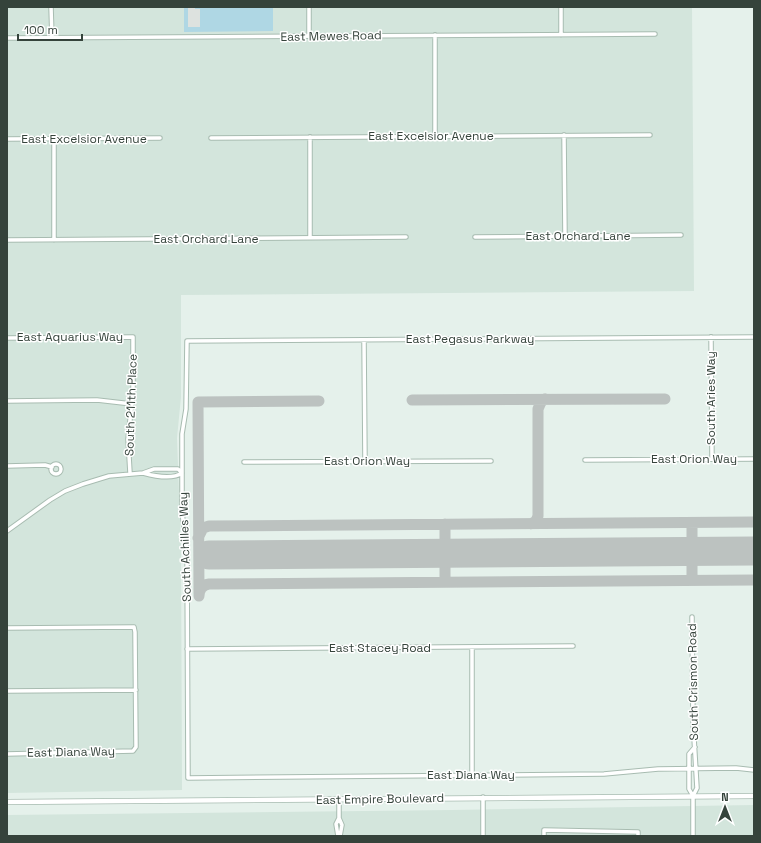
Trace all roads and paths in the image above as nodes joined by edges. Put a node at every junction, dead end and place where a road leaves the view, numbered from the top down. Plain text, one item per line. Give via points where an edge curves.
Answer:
1 (51, 7) edge
2 (309, 7) edge
3 (561, 7) edge
4 (561, 34) junction
5 (655, 34) dead end
6 (435, 35) junction
7 (309, 36) junction
8 (7, 38) edge
9 (52, 38) junction
10 (650, 134) dead end
11 (564, 135) junction
12 (435, 136) junction
13 (310, 137) junction
14 (160, 138) dead end
15 (211, 138) dead end
16 (7, 139) edge
17 (54, 139) junction
18 (681, 235) dead end
19 (565, 236) junction
20 (406, 237) dead end
21 (474, 237) dead end
22 (310, 238) junction
23 (7, 240) edge
24 (54, 240) junction
25 (133, 337) joint
26 (711, 337) junction
27 (754, 337) edge
28 (7, 338) edge
29 (364, 340) junction
30 (186, 341) joint
31 (7, 401) edge
32 (132, 404) junction
33 (712, 459) junction
34 (754, 459) edge
35 (585, 460) dead end
36 (365, 461) junction
37 (491, 461) dead end
38 (244, 462) dead end
39 (7, 466) edge
40 (52, 467) dead end
41 (130, 473) junction
42 (143, 473) junction
43 (182, 473) junction
44 (7, 531) edge
45 (692, 617) dead end
46 (7, 628) edge
47 (573, 646) dead end
48 (472, 647) junction
49 (187, 649) junction
50 (136, 690) junction
51 (7, 691) edge
52 (695, 747) junction
53 (7, 754) edge
54 (689, 768) junction
55 (696, 768) junction
56 (754, 770) edge
57 (472, 775) junction
58 (188, 778) joint
59 (693, 796) junction
60 (754, 796) edge
61 (483, 798) junction
62 (339, 799) junction
63 (7, 802) edge
64 (339, 818) junction
65 (336, 828) junction
66 (342, 829) junction
67 (638, 834) edge
68 (339, 836) edge
69 (483, 836) edge
70 (544, 836) edge
71 (693, 836) edge

1 - 9 street
2 - 7 street
3 - 4 street
4 - 5 street, East Mewes Road
4 - 6 street, East Mewes Road
6 - 7 street, East Mewes Road
6 - 12 street
7 - 9 street, East Mewes Road
8 - 9 street, East Mewes Road
10 - 11 street, East Excelsior Avenue
11 - 12 street, East Excelsior Avenue
11 - 19 street
12 - 13 street, East Excelsior Avenue
13 - 15 street, East Excelsior Avenue
13 - 22 street
14 - 17 street, East Excelsior Avenue
16 - 17 street, East Excelsior Avenue
17 - 24 street
18 - 19 street, East Orchard Lane
19 - 21 street, East Orchard Lane
20 - 22 street, East Orchard Lane
22 - 24 street, East Orchard Lane
23 - 24 street, East Orchard Lane
25 - 28 street, East Aquarius Way
25 - 32 street, South 211th Place
26 - 27 street, East Pegasus Parkway
26 - 29 street, East Pegasus Parkway
26 - 33 street, South Aries Way
29 - 30 street, East Pegasus Parkway
29 - 36 street
30 - 43 street, South Achilles Way
31 - 32 street via 97,400
32 - 41 street, South 211th Place via 128,438
33 - 34 street, East Orion Way
33 - 35 street, East Orion Way
36 - 37 street, East Orion Way
36 - 38 street, East Orion Way
39 - 40 street
41 - 42 street
41 - 44 street via 104,477 65,491
42 - 43 street via 155,476 178,476
42 - 43 street via 178,469
43 - 49 street, South Achilles Way via 187,552
45 - 52 street, South Crismon Road
46 - 50 street via 134,627
47 - 48 street, East Stacey Road
48 - 49 street, East Stacey Road
48 - 57 street
49 - 58 street, South Achilles Way
50 - 51 street
50 - 53 street, East Diana Way via 135,749
52 - 54 street, South Crismon Road via 689,754
52 - 55 street, South Crismon Road
54 - 55 street, East Diana Way
54 - 57 street, East Diana Way via 649,769 614,774
54 - 59 street, South Crismon Road via 689,789
55 - 56 street, East Diana Way
55 - 59 street, South Crismon Road via 697,788
57 - 58 street, East Diana Way
59 - 60 street, East Empire Boulevard
59 - 61 street, East Empire Boulevard
59 - 71 street
61 - 62 street, East Empire Boulevard
61 - 69 street
62 - 63 street, East Empire Boulevard
62 - 64 street
64 - 65 street
64 - 66 street
65 - 66 street
65 - 68 street
66 - 68 street
67 - 70 street via 544,830

